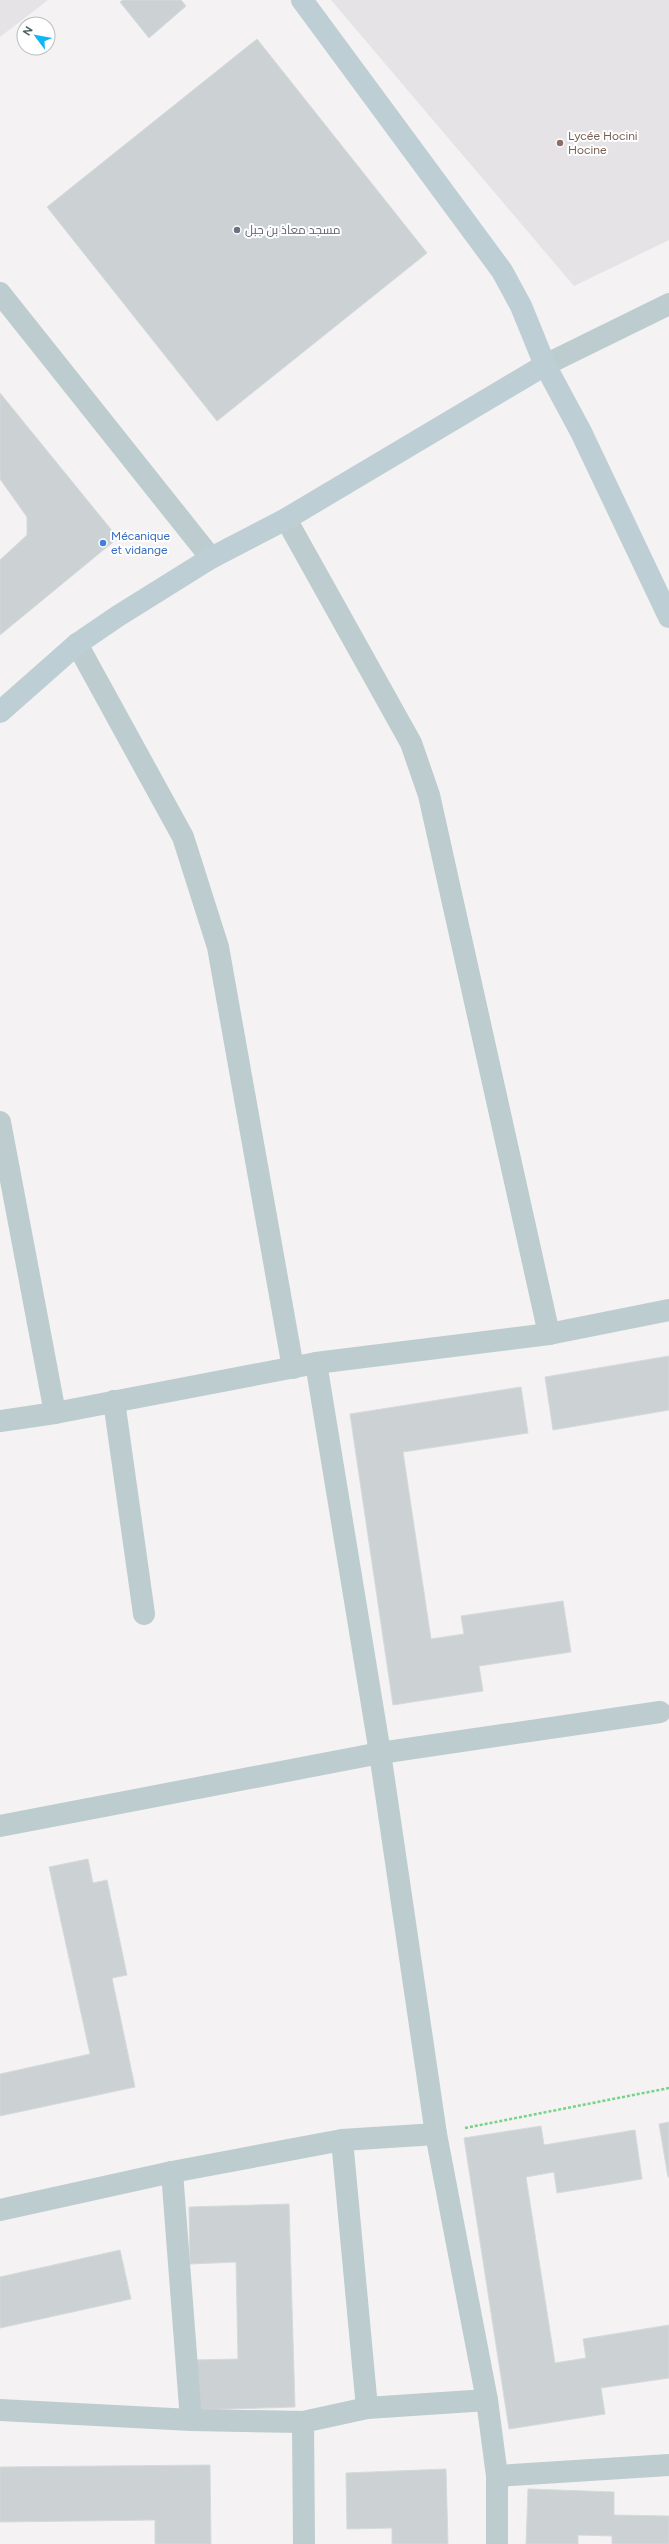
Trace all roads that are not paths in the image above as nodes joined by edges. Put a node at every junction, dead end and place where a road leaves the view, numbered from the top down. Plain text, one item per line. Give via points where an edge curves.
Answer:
1 (302, 0) edge
2 (0, 293) edge
3 (669, 304) edge
4 (545, 365) junction
5 (286, 519) junction
6 (211, 558) junction
7 (669, 617) edge
8 (77, 644) junction
9 (0, 712) edge
10 (0, 1122) edge
11 (669, 1310) edge
12 (549, 1334) junction
13 (316, 1363) junction
14 (293, 1368) junction
15 (114, 1401) junction
16 (55, 1413) junction
17 (0, 1421) edge
18 (144, 1614) dead end
19 (660, 1712) dead end
20 (380, 1753) junction
21 (0, 1826) edge
22 (436, 2134) junction
23 (342, 2140) junction
24 (172, 2172) junction
25 (0, 2210) edge
26 (486, 2400) junction
27 (367, 2408) junction
28 (0, 2410) edge
29 (191, 2420) junction
30 (303, 2422) junction
31 (669, 2465) edge
32 (497, 2476) junction
33 (304, 2544) edge
34 (497, 2544) edge

1 - 4 main road via 502,271 521,306
2 - 6 street
3 - 4 street
4 - 5 main road
4 - 7 main road via 581,432
5 - 6 main road
5 - 12 street via 408,737 429,795
6 - 8 main road
8 - 9 main road
8 - 14 street via 184,837 218,947
10 - 16 street
11 - 12 street
12 - 13 street
13 - 14 street
13 - 20 street
14 - 15 street
15 - 16 street
15 - 18 street
16 - 17 street
19 - 20 street
20 - 21 street
20 - 22 street
22 - 23 street
22 - 26 street
23 - 24 street
23 - 27 street
24 - 25 street
24 - 29 street
26 - 27 street
26 - 32 street
27 - 30 street
28 - 29 street
29 - 30 street
30 - 33 street
31 - 32 street
32 - 34 street

